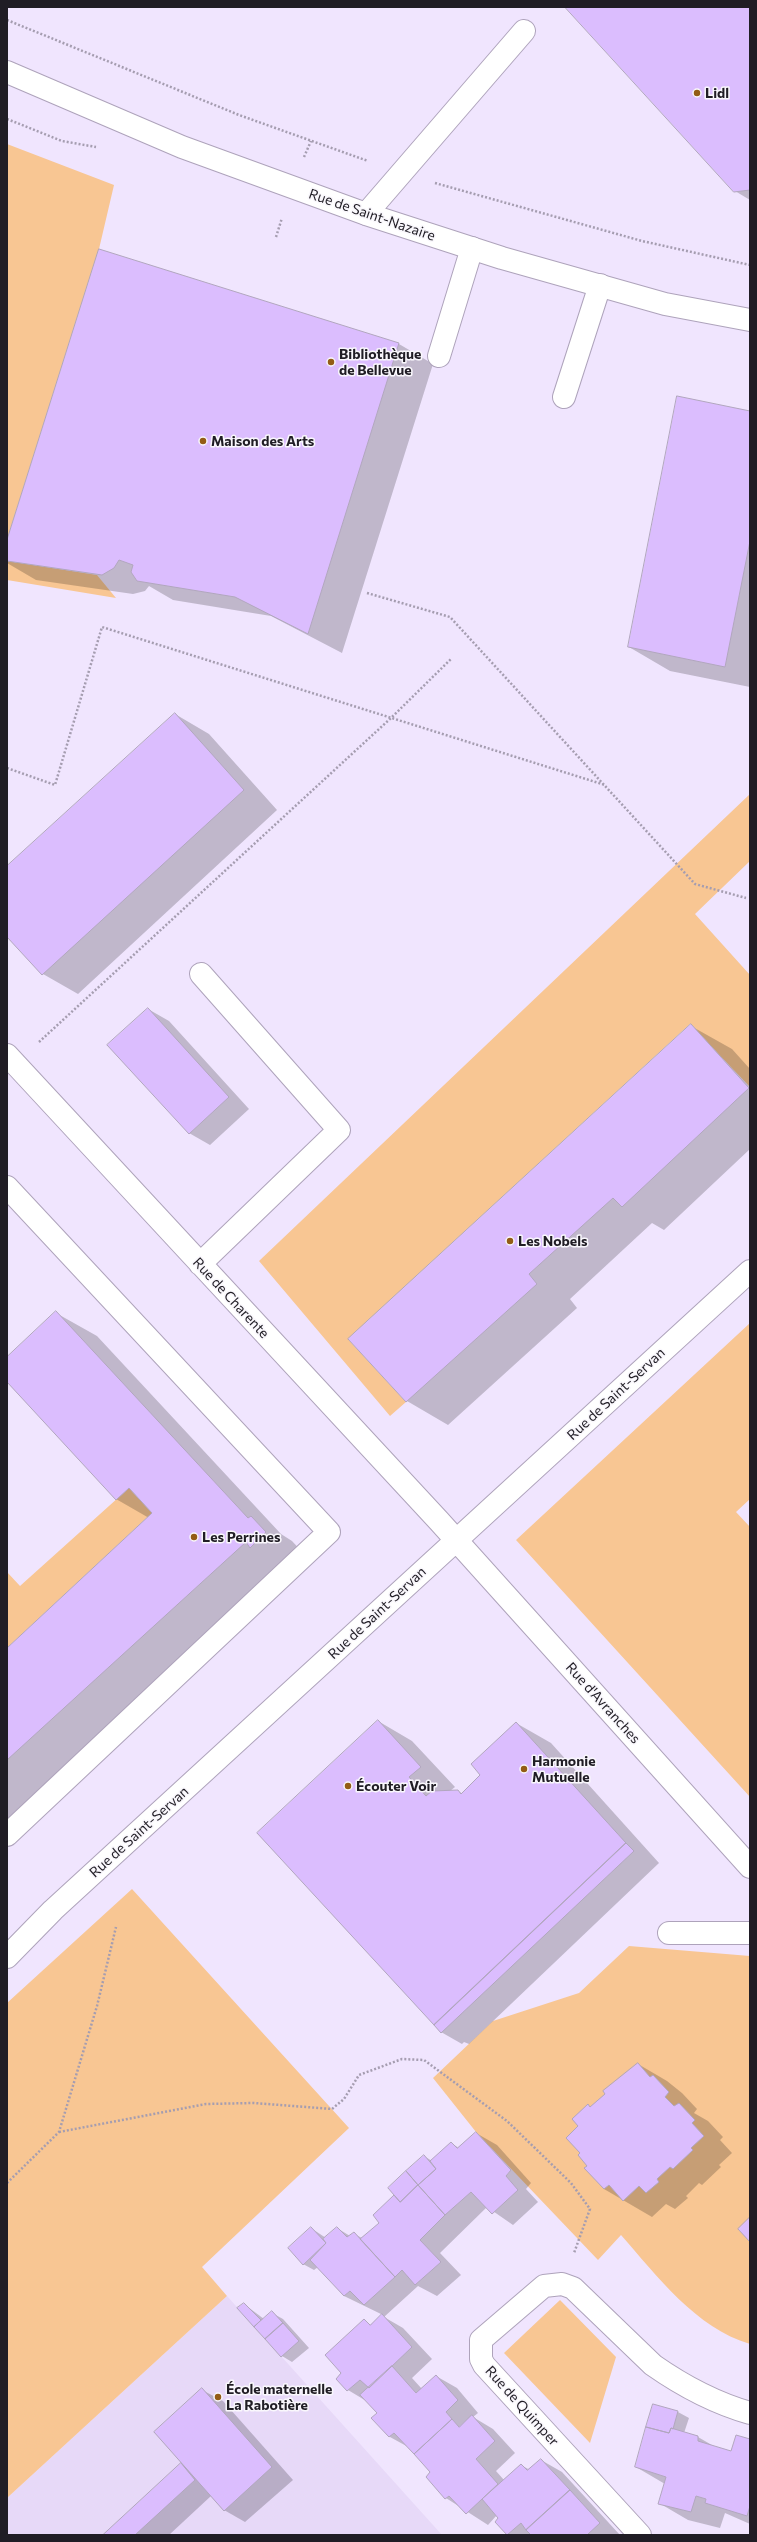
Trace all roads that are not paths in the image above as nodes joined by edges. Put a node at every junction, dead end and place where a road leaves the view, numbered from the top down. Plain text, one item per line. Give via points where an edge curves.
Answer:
1 (524, 31) dead end
2 (7, 72) edge
3 (366, 214) junction
4 (472, 248) junction
5 (600, 285) junction
6 (750, 320) edge
7 (439, 356) dead end
8 (564, 397) dead end
9 (201, 974) dead end
10 (11, 1060) edge
11 (7, 1187) edge
12 (200, 1264) junction
13 (750, 1271) edge
14 (456, 1540) junction
15 (7, 1835) edge
16 (750, 1867) edge
17 (669, 1933) dead end
18 (750, 1933) edge
19 (7, 1957) edge
20 (750, 2413) edge
21 (640, 2535) edge

1 - 3 street
2 - 3 street, Rue de Saint-Nazaire via 182,147
3 - 4 street, Rue de Saint-Nazaire
4 - 5 street, Rue de Saint-Nazaire
4 - 7 street
5 - 6 street, Rue de Saint-Nazaire via 665,304
5 - 8 street
9 - 12 street via 339,1130
10 - 12 street, Rue de Charente
11 - 15 street via 330,1532
12 - 14 street, Rue de Charente
13 - 14 street, Rue de Saint-Servan
14 - 16 street, Rue d'Avranches
14 - 19 street, Rue de Saint-Servan via 53,1910
17 - 18 street
20 - 21 street, Rue de Quimper via 709,2398 653,2365 573,2288 562,2284 544,2286 481,2340 481,2359 484,2365

